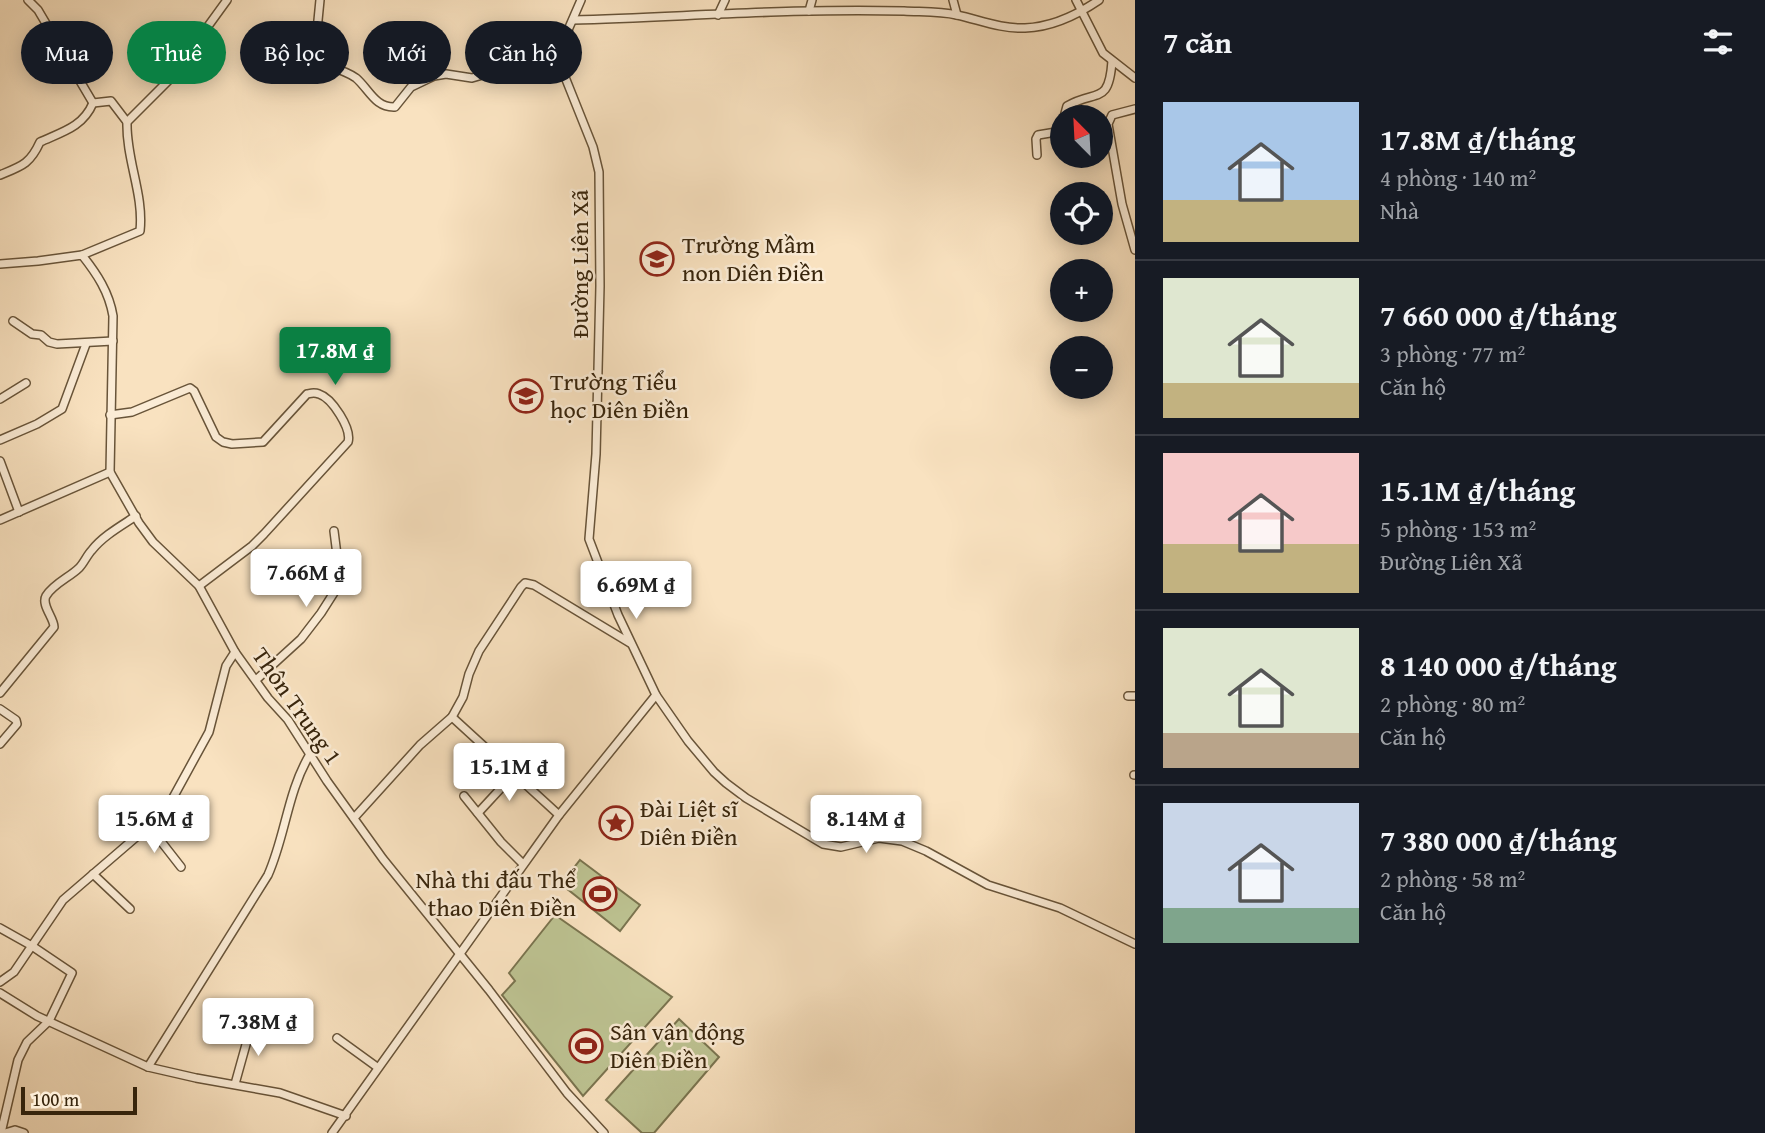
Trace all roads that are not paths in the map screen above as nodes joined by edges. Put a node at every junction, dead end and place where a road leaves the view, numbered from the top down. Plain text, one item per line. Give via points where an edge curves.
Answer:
1 (28, 0) edge
2 (227, 0) edge
3 (320, 0) edge
4 (581, 0) edge
5 (725, 0) edge
6 (812, 0) edge
7 (953, 0) edge
8 (1076, 0) edge
9 (1098, 0) edge
10 (809, 11) junction
11 (1083, 11) junction
12 (718, 15) junction
13 (957, 15) junction
14 (573, 20) joint
15 (1112, 61) junction
16 (465, 77) edge
17 (1135, 78) edge
18 (568, 84) edge
19 (93, 103) junction
20 (1069, 105) edge
21 (1135, 108) edge
22 (127, 122) junction
23 (1050, 133) edge
24 (1037, 155) dead end
25 (0, 175) edge
26 (1135, 250) edge
27 (82, 255) junction
28 (0, 264) edge
29 (13, 321) dead end
30 (113, 341) junction
31 (86, 344) junction
32 (26, 383) dead end
33 (0, 399) edge
34 (110, 415) junction
35 (0, 440) edge
36 (0, 461) edge
37 (110, 472) junction
38 (19, 512) junction
39 (136, 516) junction
40 (0, 520) edge
41 (334, 531) dead end
42 (199, 586) junction
43 (630, 643) junction
44 (235, 652) junction
45 (256, 680) junction
46 (0, 693) edge
47 (656, 695) junction
48 (0, 709) edge
49 (452, 717) junction
50 (0, 744) edge
51 (310, 754) junction
52 (514, 774) junction
53 (464, 796) dead end
54 (478, 813) junction
55 (559, 815) junction
56 (354, 818) junction
57 (149, 826) junction
58 (523, 864) junction
59 (181, 867) dead end
60 (93, 874) junction
61 (130, 909) dead end
62 (0, 928) edge
63 (1135, 944) edge
64 (32, 946) junction
65 (459, 954) junction
66 (0, 982) edge
67 (0, 993) edge
68 (49, 1021) junction
69 (252, 1023) dead end
70 (337, 1038) dead end
71 (148, 1067) junction
72 (377, 1067) junction
73 (236, 1084) junction
74 (346, 1116) junction
75 (3, 1133) edge
76 (24, 1133) edge
77 (332, 1133) edge
78 (604, 1133) edge

1 - 19 street
2 - 22 street via 169,80
3 - 16 street via 314,61 355,77 378,103 394,107 411,87 434,76
4 - 14 street
5 - 12 street
6 - 10 street
7 - 13 street
8 - 11 street
9 - 11 street
10 - 12 street
10 - 13 street
11 - 13 street via 1024,28
11 - 15 street via 1097,43
12 - 14 street
15 - 17 street
15 - 20 street via 1105,91
18 - 43 street, Đường Liên Xã via 599,172 596,454 589,539
19 - 22 street via 111,101
19 - 25 street via 80,122 40,142 27,163
21 - 26 street via 1112,115 1108,124
22 - 27 street via 142,211 140,231
23 - 24 street via 1035,139
27 - 28 street
27 - 30 street via 109,297
29 - 31 street via 49,342
30 - 31 street
30 - 34 street
31 - 35 street via 62,409
32 - 33 street
34 - 37 street
34 - 42 street via 132,412 190,388 216,437 232,444 258,443 307,394 314,393 325,397 349,430 348,442 252,546
36 - 38 street
37 - 38 street
37 - 39 street, Thôn Trung 1
38 - 40 street
39 - 42 street, Thôn Trung 1 via 153,542
39 - 46 street via 102,540 81,566 46,596 54,627
41 - 45 street via 342,580 301,639
42 - 44 street, Thôn Trung 1
43 - 47 street, Đường Liên Xã
43 - 49 street via 525,583 479,651
44 - 45 street, Thôn Trung 1
44 - 57 street via 226,666 205,741 169,805
45 - 51 street, Thôn Trung 1
47 - 55 street
47 - 63 street, Đường Liên Xã via 714,772 746,798 822,844 841,847 879,838 902,841 988,885 1060,908
48 - 50 street via 17,724
49 - 52 street
49 - 56 street
51 - 56 street, Thôn Trung 1
51 - 71 street via 297,776 268,875
52 - 54 street
52 - 55 street
53 - 54 street
54 - 58 street
55 - 58 street
56 - 65 street, Thôn Trung 1
57 - 59 street
57 - 60 street
58 - 65 street
60 - 61 street
60 - 64 street via 57,908
62 - 64 street
64 - 66 street via 14,972
64 - 68 street via 72,973
65 - 72 street
65 - 78 street, Thôn Trung 1 via 584,1114
67 - 68 street
68 - 71 street
68 - 75 street via 27,1042 18,1060
69 - 73 street
70 - 72 street
71 - 73 street
72 - 74 street
73 - 74 street via 294,1097
74 - 77 street
75 - 76 street

